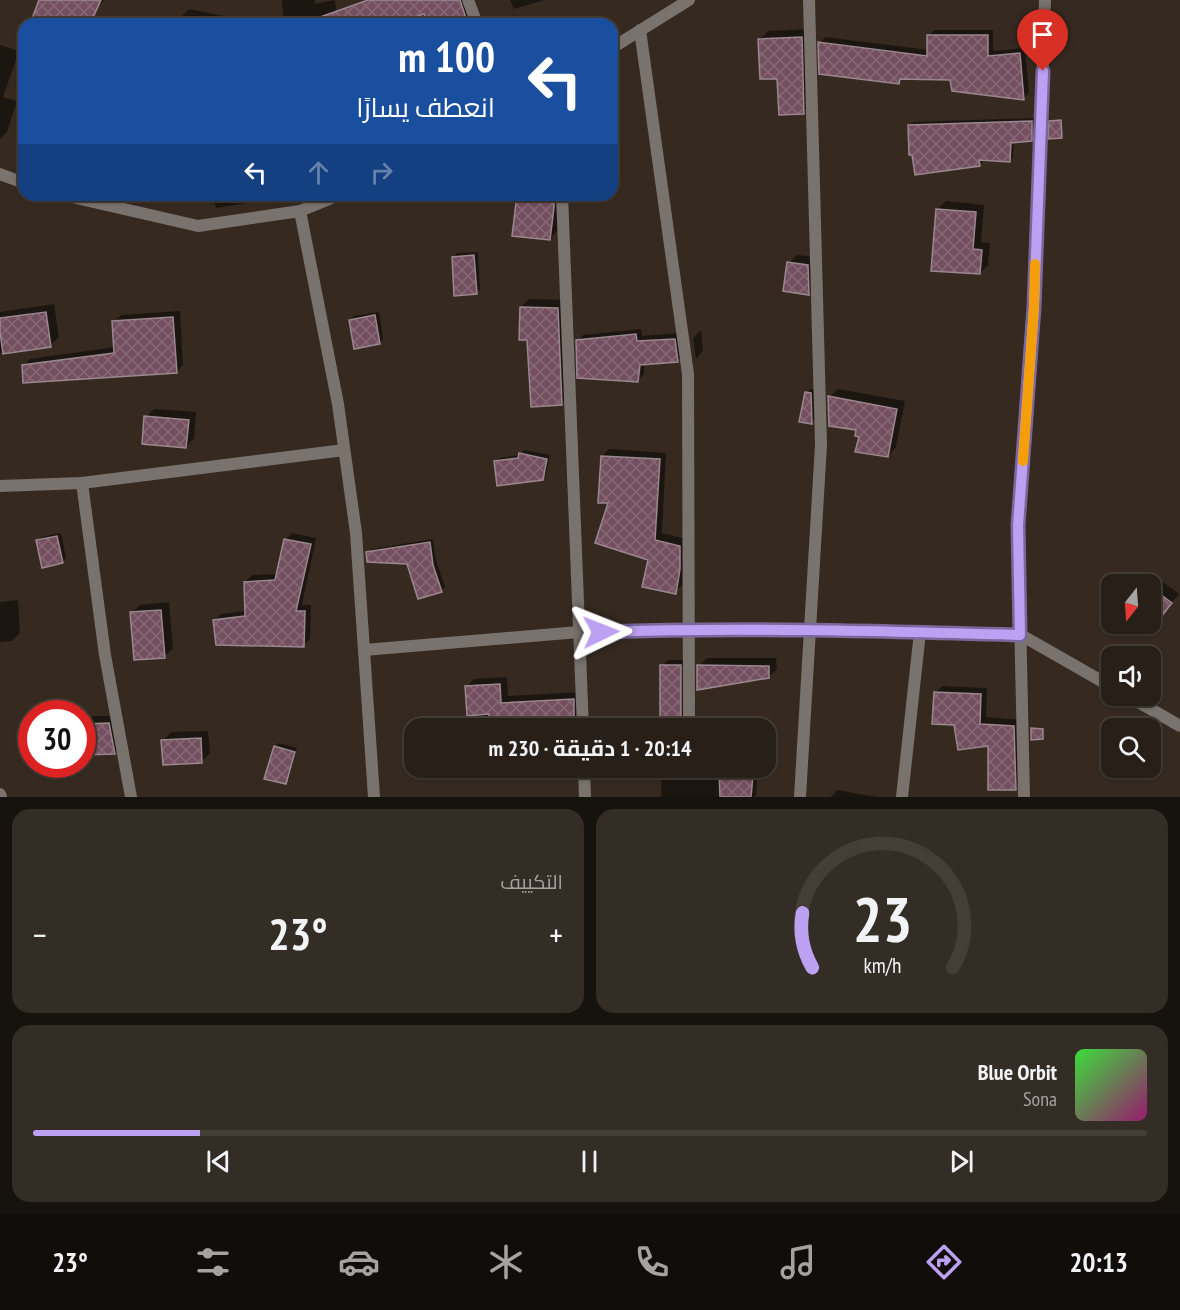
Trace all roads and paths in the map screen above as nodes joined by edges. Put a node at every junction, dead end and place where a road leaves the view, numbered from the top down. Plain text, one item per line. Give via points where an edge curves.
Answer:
1 (468, 0) edge
2 (689, 0) edge
3 (809, 0) edge
4 (1046, 0) edge
5 (475, 18) edge
6 (640, 30) junction
7 (618, 44) edge
8 (0, 174) edge
9 (18, 181) edge
10 (89, 201) edge
11 (324, 201) edge
12 (562, 201) edge
13 (300, 211) junction
14 (344, 450) junction
15 (82, 483) junction
16 (0, 486) edge
17 (689, 629) junction
18 (810, 629) junction
19 (579, 632) junction
20 (920, 632) junction
21 (1020, 635) junction
22 (364, 650) junction
23 (1101, 681) edge
24 (1145, 706) edge
25 (583, 718) edge
26 (689, 718) edge
27 (1180, 726) edge
28 (584, 778) edge
29 (131, 797) edge
30 (374, 797) edge
31 (585, 797) edge
32 (800, 797) edge
33 (902, 797) edge
34 (1024, 797) edge

1 - 5 street
2 - 6 street
3 - 18 street via 821,445
4 - 21 street via 1034,307 1018,525
6 - 7 street
6 - 17 street via 688,374
8 - 9 street
10 - 13 street via 198,226
11 - 13 street
12 - 19 street
13 - 14 street
14 - 15 street
14 - 22 street via 356,533
15 - 16 street
15 - 29 street via 105,655
17 - 18 street
17 - 19 street
17 - 26 street
18 - 20 street
18 - 32 street
19 - 22 street
19 - 25 street
20 - 21 street
20 - 33 street
21 - 23 street
21 - 34 street
22 - 30 street
24 - 27 street
28 - 31 street

